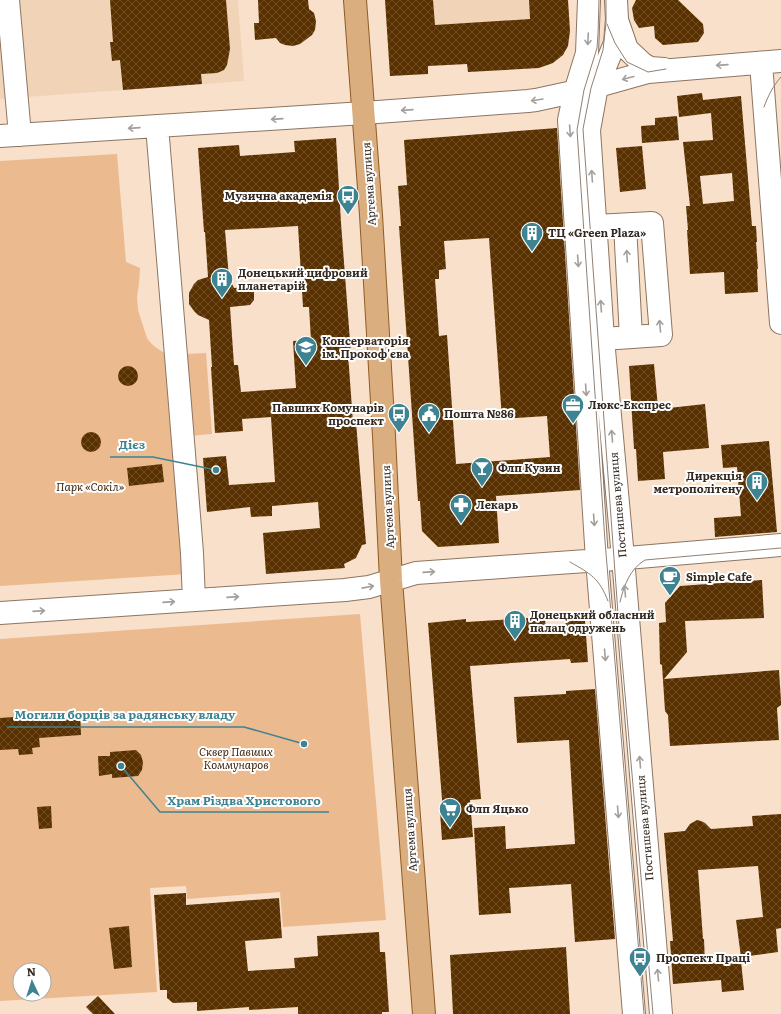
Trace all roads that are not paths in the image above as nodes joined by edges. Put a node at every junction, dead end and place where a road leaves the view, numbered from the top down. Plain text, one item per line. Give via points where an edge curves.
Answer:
1 (8, 0) edge
2 (356, 0) edge
3 (589, 0) edge
4 (616, 10) edge
5 (771, 62) edge
6 (666, 69) junction
7 (597, 86) junction
8 (575, 92) junction
9 (364, 113) junction
10 (156, 126) junction
11 (10, 136) edge
12 (625, 225) junction
13 (595, 226) junction
14 (781, 323) edge
15 (631, 337) junction
16 (603, 338) junction
17 (781, 545) edge
18 (609, 559) junction
19 (391, 580) junction
20 (194, 600) junction
21 (0, 613) edge
22 (424, 1014) edge
23 (634, 1014) edge
24 (661, 1014) edge

1 - 11 street
2 - 9 main road, Артема вулиця
3 -> 8 street, Постишева вулиця via 587,53
4 - 6 street via 627,49 650,68
4 - 7 street, Постишева вулиця via 615,43
5 -> 6 street
5 - 14 street via 764,107
6 -> 7 street
7 - 8 street
13 -> 7 street, Постишева вулиця via 589,130
8 -> 9 street via 528,101
8 -> 18 street, Постишева вулиця via 569,120
9 -> 10 street
9 - 19 main road, Артема вулиця
10 -> 11 street
10 - 20 street
12 - 13 street
15 -> 12 street
15 -> 12 street via 661,335 652,223
16 -> 13 street, Постишева вулиця
15 - 16 street
18 -> 16 street, Постишева вулиця
17 - 18 street
19 -> 18 street via 416,573
18 -> 23 street, Постишева вулиця
24 -> 18 street, Постишева вулиця
20 -> 19 street via 345,590 369,587
19 - 22 main road, Артема вулиця
21 -> 20 street

